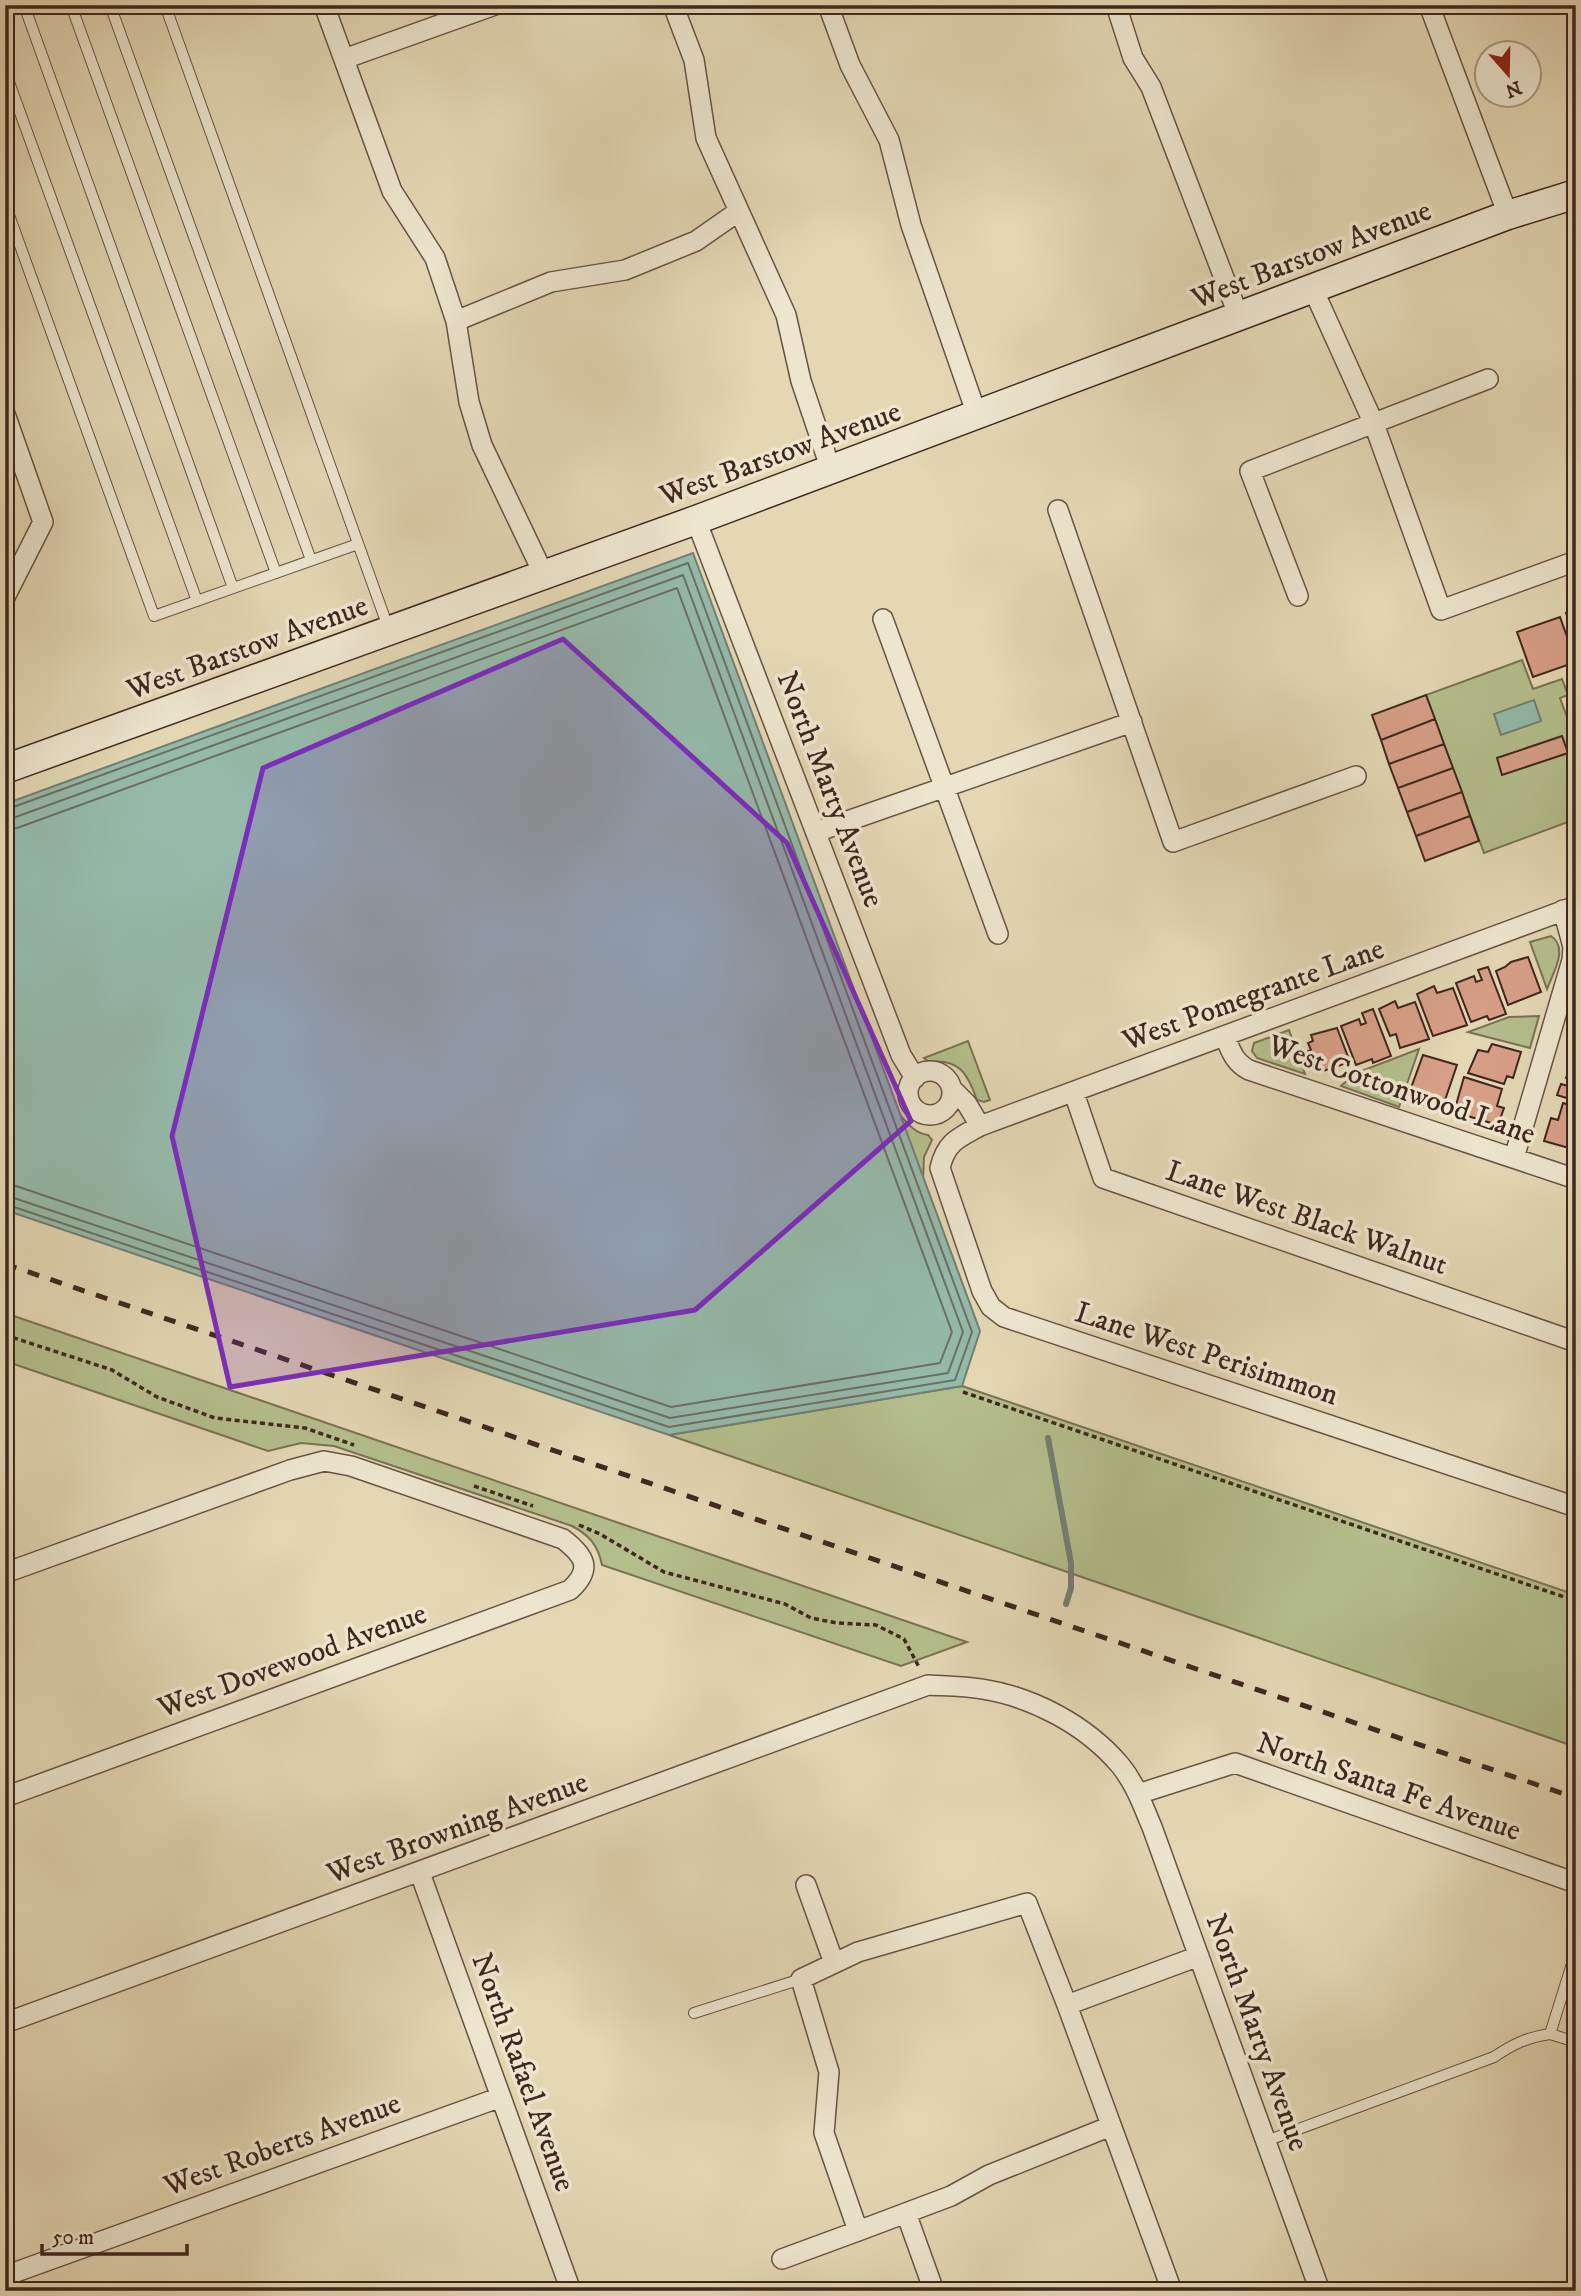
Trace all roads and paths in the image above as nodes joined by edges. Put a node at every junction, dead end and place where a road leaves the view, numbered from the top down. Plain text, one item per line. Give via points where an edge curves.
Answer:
1 (24, 5) edge
2 (71, 5) edge
3 (110, 5) edge
4 (164, 5) edge
5 (324, 5) edge
6 (495, 5) edge
7 (673, 5) edge
8 (828, 5) edge
9 (1116, 5) edge
10 (1429, 5) edge
11 (344, 59) junction
12 (5, 71) edge
13 (1576, 194) edge
14 (5, 204) edge
15 (739, 211) junction
16 (1508, 215) junction
17 (1314, 289) junction
18 (1239, 317) junction
19 (456, 321) junction
20 (1488, 379) dead end
21 (5, 414) edge
22 (977, 415) junction
23 (1374, 424) junction
24 (831, 470) junction
25 (1058, 510) dead end
26 (696, 520) junction
27 (358, 544) junction
28 (311, 560) junction
29 (1576, 561) edge
30 (276, 573) junction
31 (544, 575) junction
32 (233, 588) junction
33 (1298, 596) dead end
34 (5, 597) edge
35 (197, 601) junction
36 (883, 619) dead end
37 (390, 631) junction
38 (1132, 722) junction
39 (5, 769) edge
40 (1356, 776) dead end
41 (944, 788) junction
42 (817, 832) junction
43 (1569, 908) edge
44 (998, 934) dead end
45 (1225, 1037) junction
46 (915, 1078) junction
47 (951, 1089) junction
48 (1074, 1093) junction
49 (926, 1115) junction
50 (980, 1126) junction
51 (952, 1141) junction
52 (1514, 1158) junction
53 (1576, 1179) edge
54 (1576, 1342) edge
55 (963, 1392) dead end
56 (1574, 1501) edge
57 (5, 1573) edge
58 (1576, 1601) edge
59 (1138, 1794) junction
60 (5, 1797) edge
61 (420, 1873) junction
62 (1576, 1884) edge
63 (806, 1885) dead end
64 (1576, 1951) edge
65 (1199, 1956) junction
66 (834, 1963) junction
67 (801, 1979) junction
68 (1067, 2005) junction
69 (694, 2013) dead end
70 (5, 2023) edge
71 (1550, 2034) junction
72 (1576, 2042) edge
73 (501, 2097) junction
74 (1111, 2126) junction
75 (1266, 2141) junction
76 (906, 2213) junction
77 (858, 2231) junction
78 (782, 2259) dead end
79 (5, 2276) edge
80 (571, 2291) edge
81 (934, 2291) edge
82 (1172, 2291) edge
83 (1320, 2291) edge

1 - 32 lane
2 - 30 lane
3 - 28 lane
4 - 27 lane
5 - 11 street
6 - 11 street
7 - 15 street via 694,60 706,138
8 - 22 street via 850,65 890,140 911,225
9 - 18 street via 1133,58 1151,88
10 - 16 street
11 - 19 street via 392,191 435,258
12 - 35 lane
13 - 16 street, West Barstow Avenue
14 - 35 lane via 155,616
15 - 19 street via 696,242 625,270 551,282
15 - 24 street via 786,315 801,381
16 - 17 street, West Barstow Avenue
17 - 18 street, West Barstow Avenue
17 - 23 street
18 - 22 street, West Barstow Avenue
19 - 31 street via 469,402 482,445
20 - 23 street
21 - 34 street via 43,522
22 - 24 street, West Barstow Avenue
23 - 29 street via 1441,610
23 - 33 street via 1250,471
24 - 26 street, West Barstow Avenue
25 - 38 street
26 - 31 street, West Barstow Avenue
26 - 42 street, North Marty Avenue
27 - 28 lane
27 - 37 lane
28 - 30 lane
30 - 32 lane
31 - 37 street, West Barstow Avenue
32 - 35 lane
36 - 41 street
37 - 39 street, West Barstow Avenue
38 - 40 street via 1174,842
38 - 41 street
41 - 42 street
41 - 44 street
42 - 46 street, North Marty Avenue via 901,1055
43 - 45 street, West Pomegrante Lane
43 - 52 street via 1572,960
45 - 48 street, West Pomegrante Lane
45 - 52 street, West Cottonwood Lane via 1233,1058 1249,1070
46 - 47 street via 925,1072 939,1073
46 - 49 street, North Marty Avenue via 909,1086 909,1101
47 - 49 street via 946,1108
47 - 50 street
48 - 50 street, West Pomegrante Lane
48 - 54 street, Lane West Black Walnut via 1103,1178
49 - 51 street, North Marty Avenue
50 - 51 street, West Pomegrante Lane
51 - 56 street, Lane West Perisimmon via 940,1168 943,1182 982,1290 991,1307 1004,1317
52 - 53 street, West Cottonwood Lane
55 - 58 path
57 - 60 street, West Dovewood Avenue via 324,1461 351,1466 564,1539 578,1550 585,1564 582,1579 570,1590
59 - 61 street, West Browning Avenue via 1121,1766 1091,1737 1059,1716 1023,1699 981,1689 928,1685
59 - 62 street, North Santa Fe Avenue via 1235,1763
59 - 65 street, North Marty Avenue
61 - 70 street, West Browning Avenue
61 - 73 street, North Rafael Avenue
63 - 66 street
64 - 71 lane
65 - 68 street
65 - 75 street, North Marty Avenue
66 - 67 street
66 - 68 street via 1027,1903
67 - 69 lane
67 - 77 street via 829,2072 824,2133
68 - 74 street
71 - 72 lane
71 - 75 lane via 1522,2040 1494,2057
73 - 79 street, West Roberts Avenue
73 - 80 street, North Rafael Avenue
74 - 76 street
74 - 82 street
75 - 83 street, North Marty Avenue
76 - 77 street
76 - 81 street
77 - 78 street

